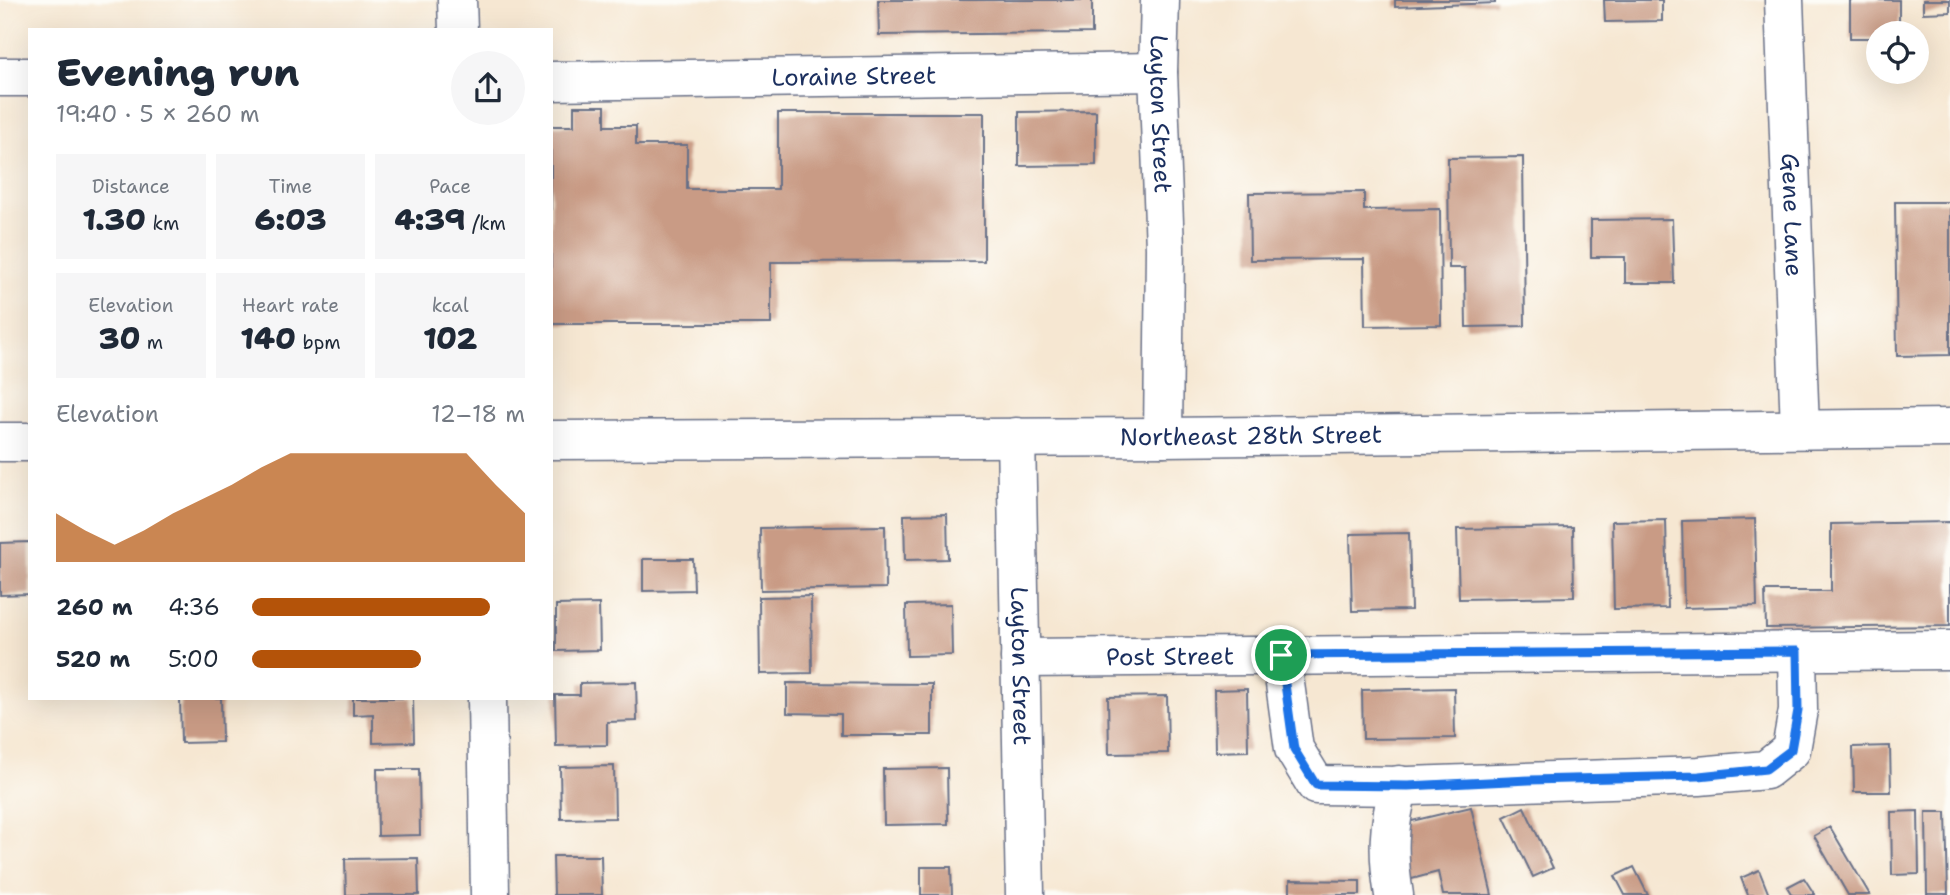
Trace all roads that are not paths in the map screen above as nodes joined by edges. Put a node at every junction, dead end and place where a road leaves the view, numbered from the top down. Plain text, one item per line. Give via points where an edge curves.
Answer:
1 (457, 0) edge
2 (1160, 0) edge
3 (1784, 0) edge
4 (458, 28) edge
5 (1158, 72) junction
6 (0, 76) edge
7 (28, 77) edge
8 (553, 81) edge
9 (1950, 428) edge
10 (1800, 429) junction
11 (1016, 437) junction
12 (1163, 437) junction
13 (553, 440) edge
14 (0, 442) edge
15 (28, 442) edge
16 (1950, 650) edge
17 (1797, 651) junction
18 (1281, 655) junction
19 (1020, 658) junction
20 (487, 700) edge
21 (1399, 786) junction
22 (490, 895) edge
23 (1025, 895) edge
24 (1394, 895) edge

1 - 4 street
2 - 5 street, Layton Street
3 - 10 street, Gene Lane
5 - 8 street, Loraine Street
5 - 12 street, Layton Street via 1165,248
6 - 7 street
9 - 10 street, Northeast 28th Street
10 - 12 street, Northeast 28th Street
11 - 12 street, Northeast 28th Street
11 - 13 street, Northeast 28th Street
11 - 19 street, Layton Street
14 - 15 street
16 - 17 street, Post Street
17 - 18 street, Post Street
17 - 21 street via 1798,710 1791,750 1766,769 1699,776
18 - 19 street, Post Street
18 - 21 street via 1294,749 1316,785
19 - 23 street, Layton Street
20 - 22 street
21 - 24 street via 1389,821

